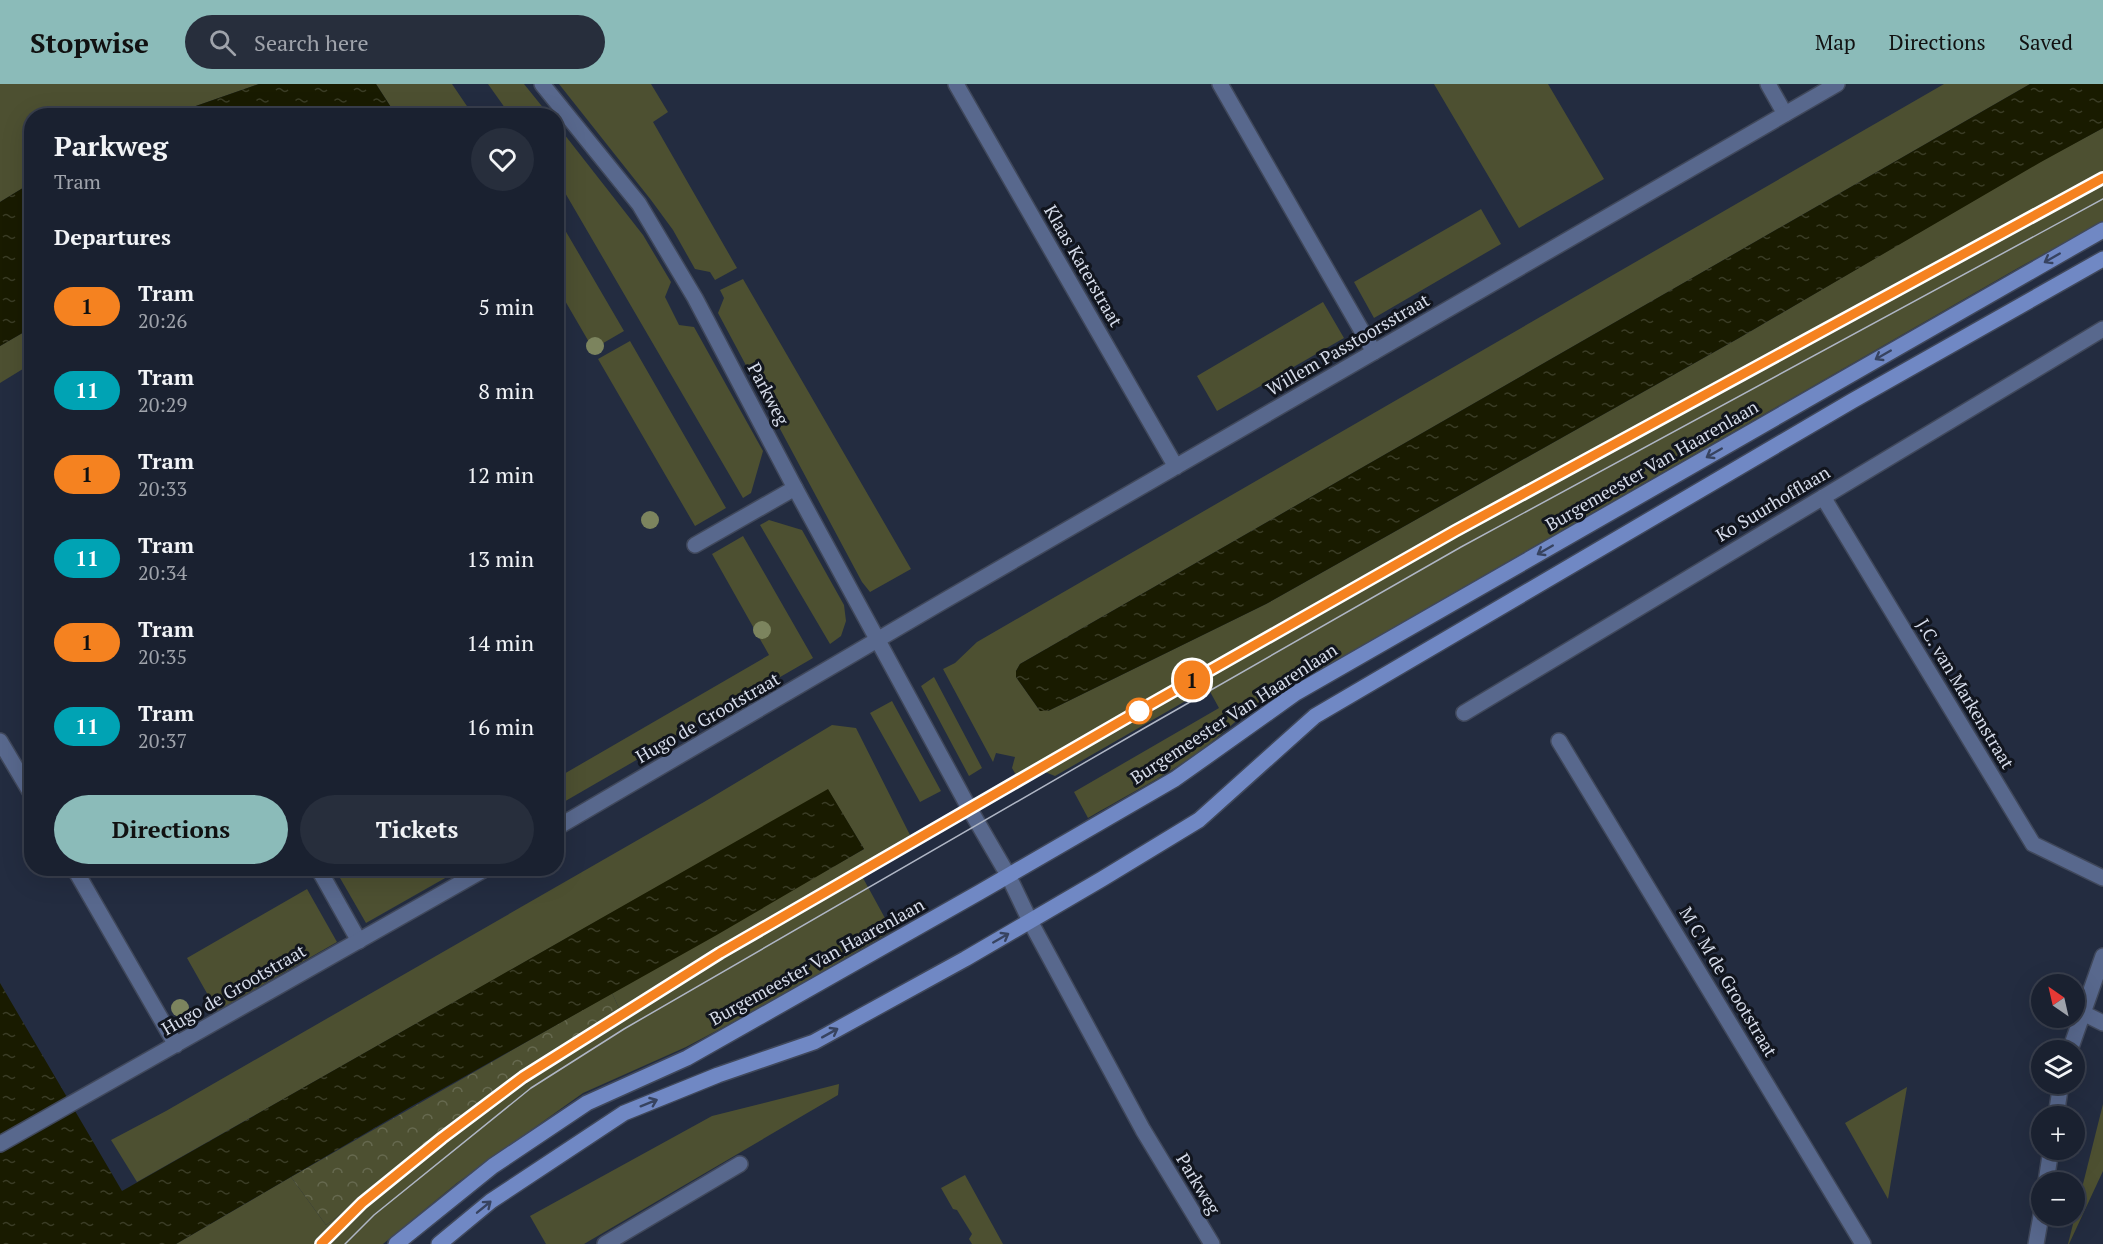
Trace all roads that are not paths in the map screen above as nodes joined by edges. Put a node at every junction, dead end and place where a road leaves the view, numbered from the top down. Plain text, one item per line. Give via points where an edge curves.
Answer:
1 (542, 84) edge
2 (956, 84) edge
3 (1220, 84) edge
4 (1768, 84) edge
5 (1837, 84) edge
6 (561, 108) edge
7 (564, 111) edge
8 (1785, 114) junction
9 (2103, 230) edge
10 (2103, 259) edge
11 (2103, 329) edge
12 (1374, 352) junction
13 (1176, 467) junction
14 (795, 488) junction
15 (1823, 498) junction
16 (695, 545) dead end
17 (878, 640) junction
18 (1464, 713) dead end
19 (0, 741) edge
20 (1559, 741) dead end
21 (24, 782) edge
22 (564, 823) edge
23 (1008, 875) junction
24 (79, 876) edge
25 (322, 876) edge
26 (473, 876) edge
27 (2103, 878) edge
28 (1030, 921) junction
29 (359, 941) junction
30 (2103, 956) edge
31 (2085, 1007) edge
32 (2085, 1014) edge
33 (2103, 1023) edge
34 (176, 1045) junction
35 (0, 1144) edge
36 (740, 1164) dead end
37 (2039, 1226) edge
38 (396, 1244) edge
39 (439, 1244) edge
40 (605, 1244) edge
41 (1212, 1244) edge
42 (1863, 1244) edge
43 (2036, 1244) edge

1 - 6 street, Parkweg
2 - 13 street, Klaas Katerstraat
3 - 12 street
4 - 8 street
5 - 8 street, Willem Passtoorsstraat
7 - 14 street, Parkweg via 639,204 695,298
8 - 12 street, Willem Passtoorsstraat
9 -> 23 main road, Burgemeester Van Haarenlaan via 1296,693 1175,779
10 - 28 main road via 1851,401 1316,716 1199,820
11 - 15 street, Ko Suurhofflaan
12 - 13 street, Willem Passtoorsstraat
13 - 17 street, Willem Passtoorsstraat
14 - 16 street
14 - 17 street, Parkweg
15 - 18 street, Ko Suurhofflaan
15 - 27 street, J.C. van Markenstraat via 2033,844
17 - 22 street, Hugo de Grootstraat
17 - 23 street, Parkweg
19 - 21 street
20 - 42 street, M C M de Grootstraat
23 - 28 street, Parkweg
23 - 38 main road, Burgemeester Van Haarenlaan via 697,1052 587,1103 493,1166
24 - 34 street
25 - 29 street
26 - 29 street, Hugo de Grootstraat
39 -> 28 main road via 491,1201 624,1113 814,1042
28 - 41 street, Parkweg via 1143,1130
29 - 34 street, Hugo de Grootstraat
30 - 31 street
32 - 33 street
34 - 35 street, Hugo de Grootstraat
36 - 40 street
37 - 43 street

